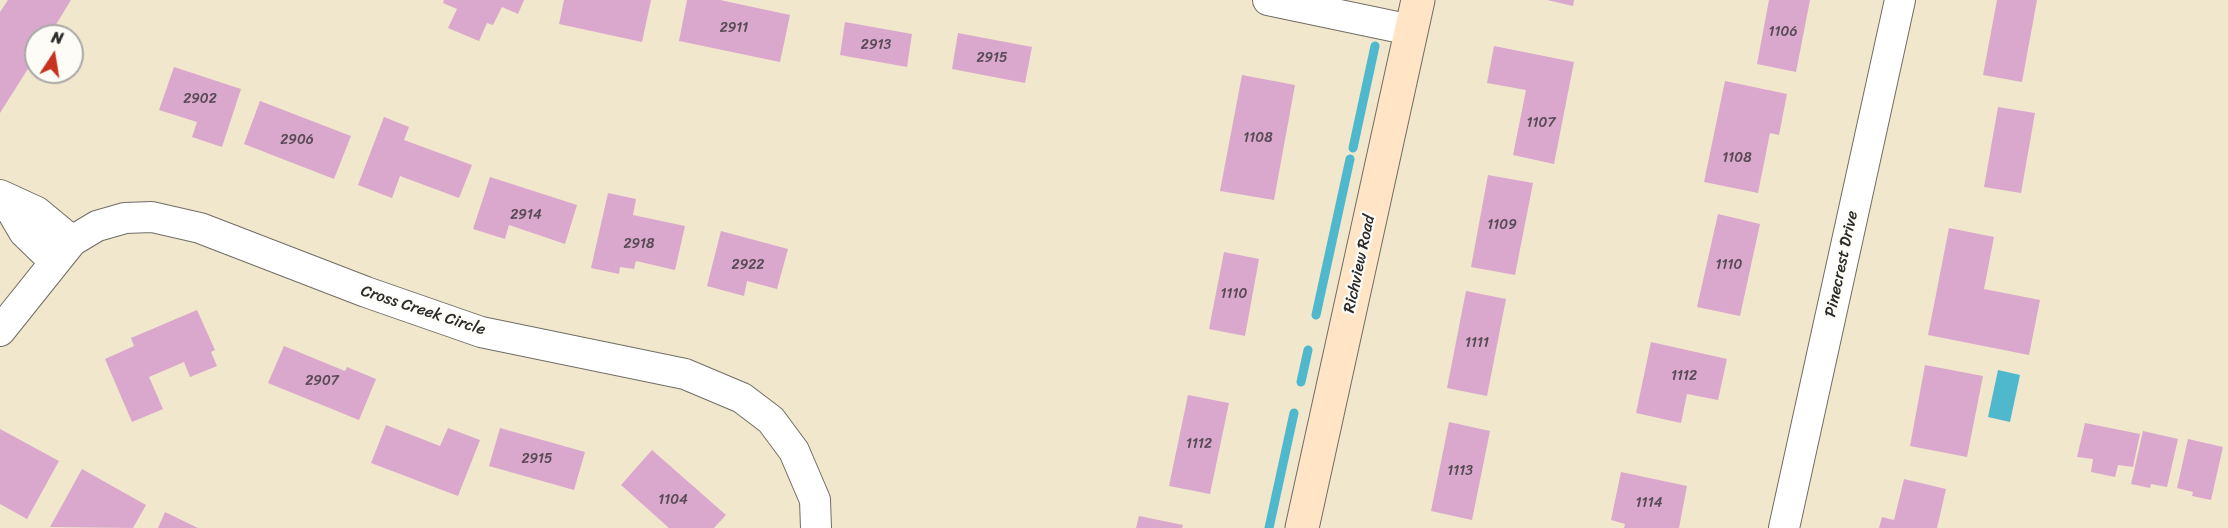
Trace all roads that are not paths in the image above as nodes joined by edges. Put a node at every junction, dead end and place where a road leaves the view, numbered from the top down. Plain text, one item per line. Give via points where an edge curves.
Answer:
1 (1268, 0) edge
2 (1900, 0) edge
3 (1415, 15) edge
4 (2, 196) edge
5 (64, 252) junction
6 (0, 331) edge
7 (816, 528) edge
8 (1302, 528) edge
9 (1784, 528) edge

1 - 3 street
2 - 9 street, Pinecrest Drive
3 - 8 street, Richview Road
4 - 5 street via 37,212
5 - 6 street, Cross Creek Circle
5 - 7 street, Cross Creek Circle via 97,226 124,218 152,217 200,228 481,332 685,374 742,398 771,420 794,451 815,500

